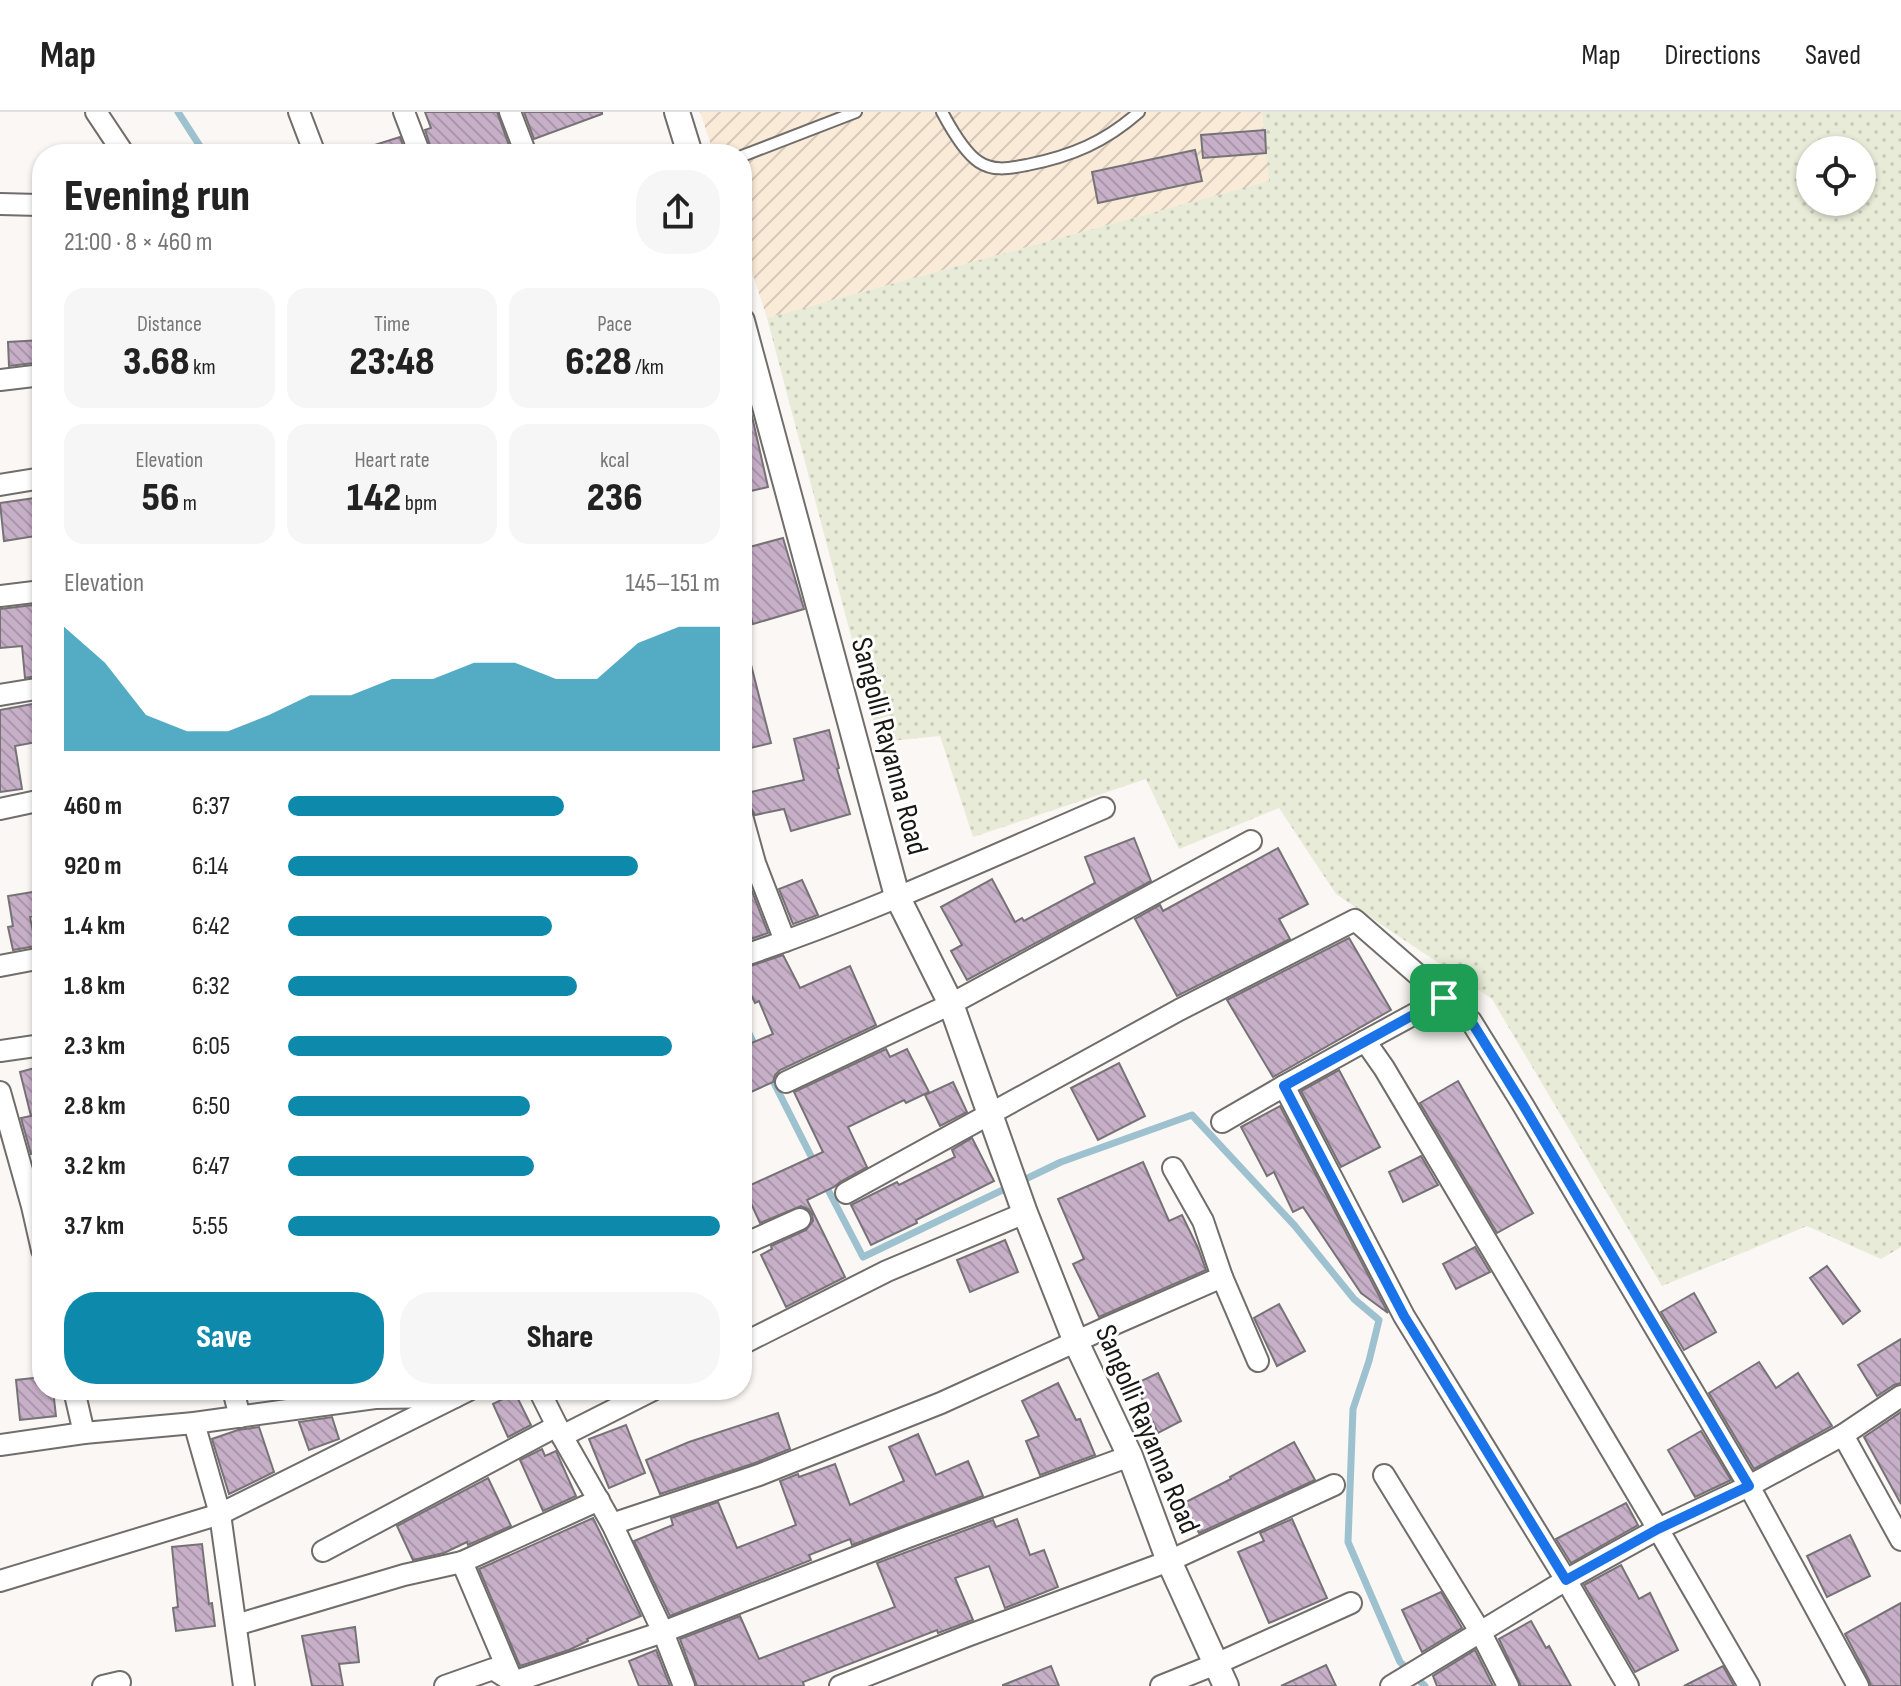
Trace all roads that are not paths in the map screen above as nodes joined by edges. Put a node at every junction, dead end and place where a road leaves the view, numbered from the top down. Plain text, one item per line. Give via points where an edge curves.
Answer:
1 (96, 112) edge
2 (299, 112) edge
3 (404, 112) edge
4 (510, 112) edge
5 (677, 112) edge
6 (856, 112) edge
7 (942, 112) edge
8 (1139, 112) edge
9 (117, 144) edge
10 (311, 144) edge
11 (416, 144) edge
12 (522, 144) edge
13 (687, 144) edge
14 (752, 152) edge
15 (0, 204) edge
16 (32, 205) edge
17 (752, 358) edge
18 (32, 376) edge
19 (0, 380) edge
20 (32, 480) edge
21 (0, 485) edge
22 (32, 592) edge
23 (0, 596) edge
24 (32, 690) edge
25 (0, 695) edge
26 (32, 802) edge
27 (1104, 808) dead end
28 (0, 809) edge
29 (1251, 841) dead end
30 (752, 865) edge
31 (897, 896) junction
32 (785, 941) junction
33 (752, 953) edge
34 (32, 960) edge
35 (0, 966) edge
36 (1444, 998) junction
37 (951, 1004) junction
38 (1365, 1041) junction
39 (32, 1046) edge
40 (0, 1051) edge
41 (786, 1082) dead end
42 (1284, 1086) junction
43 (0, 1092) edge
44 (991, 1115) junction
45 (1222, 1122) dead end
46 (1173, 1168) dead end
47 (846, 1193) dead end
48 (1018, 1194) junction
49 (32, 1206) edge
50 (800, 1219) dead end
51 (752, 1241) edge
52 (1222, 1277) junction
53 (752, 1339) edge
54 (1076, 1342) junction
55 (1258, 1361) dead end
56 (1901, 1396) edge
57 (76, 1400) edge
58 (236, 1400) edge
59 (338, 1400) edge
60 (450, 1400) edge
61 (544, 1400) edge
62 (630, 1400) edge
63 (240, 1417) junction
64 (194, 1423) junction
65 (559, 1431) junction
66 (84, 1433) junction
67 (1843, 1435) junction
68 (0, 1445) edge
69 (1130, 1456) junction
70 (1384, 1475) dead end
71 (1334, 1485) dead end
72 (1749, 1486) junction
73 (599, 1500) junction
74 (220, 1514) junction
75 (612, 1524) junction
76 (1658, 1529) junction
77 (1901, 1540) edge
78 (323, 1551) dead end
79 (1169, 1561) junction
80 (462, 1562) junction
81 (1566, 1580) junction
82 (0, 1581) edge
83 (1351, 1603) dead end
84 (236, 1625) junction
85 (663, 1632) junction
86 (1481, 1633) junction
87 (1221, 1675) edge
88 (514, 1684) edge
89 (1396, 1684) edge
90 (244, 1686) edge
91 (445, 1686) edge
92 (684, 1686) edge
93 (840, 1686) edge
94 (1161, 1686) edge
95 (1508, 1686) edge
96 (1628, 1686) edge
97 (1749, 1686) edge
98 (1858, 1686) edge

1 - 9 street
2 - 10 street
3 - 11 street
4 - 12 street
5 - 13 street
6 - 14 lane
7 - 8 lane via 976,161 1005,169 1079,151
15 - 16 street
17 - 31 street, Sangolli Rayanna Road
18 - 19 street
20 - 21 street
22 - 23 street
24 - 25 street
26 - 28 street
27 - 31 street
29 - 37 street
30 - 32 street
31 - 32 street
31 - 37 street, Sangolli Rayanna Road
32 - 33 street
34 - 35 street
36 - 38 street
36 - 44 street via 1355,920
36 - 72 street via 1471,1021
37 - 41 street
37 - 44 street, Sangolli Rayanna Road
38 - 42 street
38 - 76 street
39 - 40 street
42 - 45 street
42 - 81 street via 1404,1316
43 - 49 street
44 - 47 street
44 - 48 street, Sangolli Rayanna Road
46 - 52 street via 1203,1221
48 - 53 street via 887,1271
48 - 54 street, Sangolli Rayanna Road
50 - 51 street
52 - 54 street
52 - 55 street
54 - 69 street, Sangolli Rayanna Road
54 - 75 street via 941,1403 759,1475
56 - 67 street
57 - 66 street
58 - 63 street
59 - 63 street
60 - 74 street
61 - 65 street
62 - 65 street
63 - 64 street
64 - 66 street
64 - 74 street
65 - 73 street
65 - 78 street
66 - 68 street
67 - 72 street
67 - 77 street
69 - 79 street, Sangolli Rayanna Road
69 - 85 street
70 - 86 street
71 - 79 street
72 - 76 street
72 - 98 street
73 - 75 street
73 - 80 street
74 - 82 street
74 - 84 street
75 - 85 street
76 - 81 street
76 - 97 street
79 - 87 street, Sangolli Rayanna Road
79 - 93 street
80 - 84 street
80 - 88 street
81 - 86 street
81 - 96 street
83 - 87 street
84 - 90 street
85 - 88 street
85 - 92 street
86 - 89 street
86 - 95 street
87 - 94 street
88 - 91 street via 493,1669

